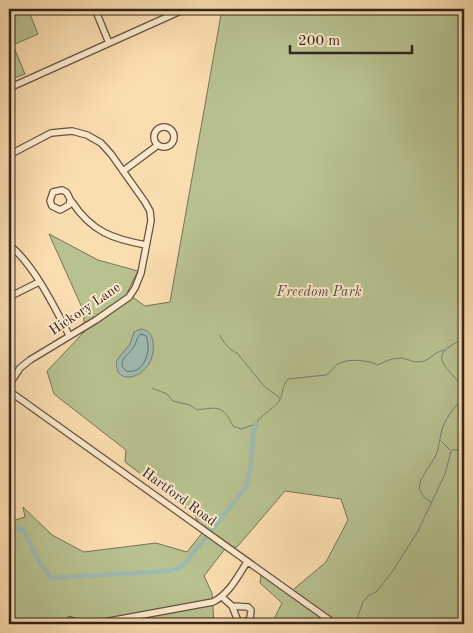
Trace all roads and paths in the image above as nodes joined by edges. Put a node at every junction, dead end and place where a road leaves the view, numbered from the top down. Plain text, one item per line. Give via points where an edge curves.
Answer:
1 (95, 9) edge
2 (185, 9) edge
3 (109, 43) junction
4 (9, 88) edge
5 (158, 145) dead end
6 (9, 155) edge
7 (123, 171) junction
8 (70, 200) dead end
9 (9, 245) edge
10 (146, 245) junction
11 (39, 282) junction
12 (9, 297) edge
13 (69, 335) junction
14 (9, 384) edge
15 (9, 391) edge
16 (247, 562) junction
17 (222, 596) junction
18 (232, 606) dead end
19 (64, 624) edge
20 (81, 624) edge
21 (93, 624) edge
22 (335, 624) edge

1 - 3 street
2 - 3 street
3 - 4 street
5 - 7 street
6 - 7 street, Hickory Lane via 45,135 72,131 88,135 104,146
7 - 10 street, Hickory Lane via 150,211
8 - 10 street via 94,228 119,240
9 - 11 street
10 - 13 street, Hickory Lane via 137,284 129,297
11 - 12 street
11 - 13 street
13 - 14 street, Hickory Lane via 20,368
15 - 16 street, Hartford Road
16 - 17 street
16 - 22 street, Hartford Road
17 - 18 street
17 - 21 street via 202,605
19 - 20 street via 70,620

